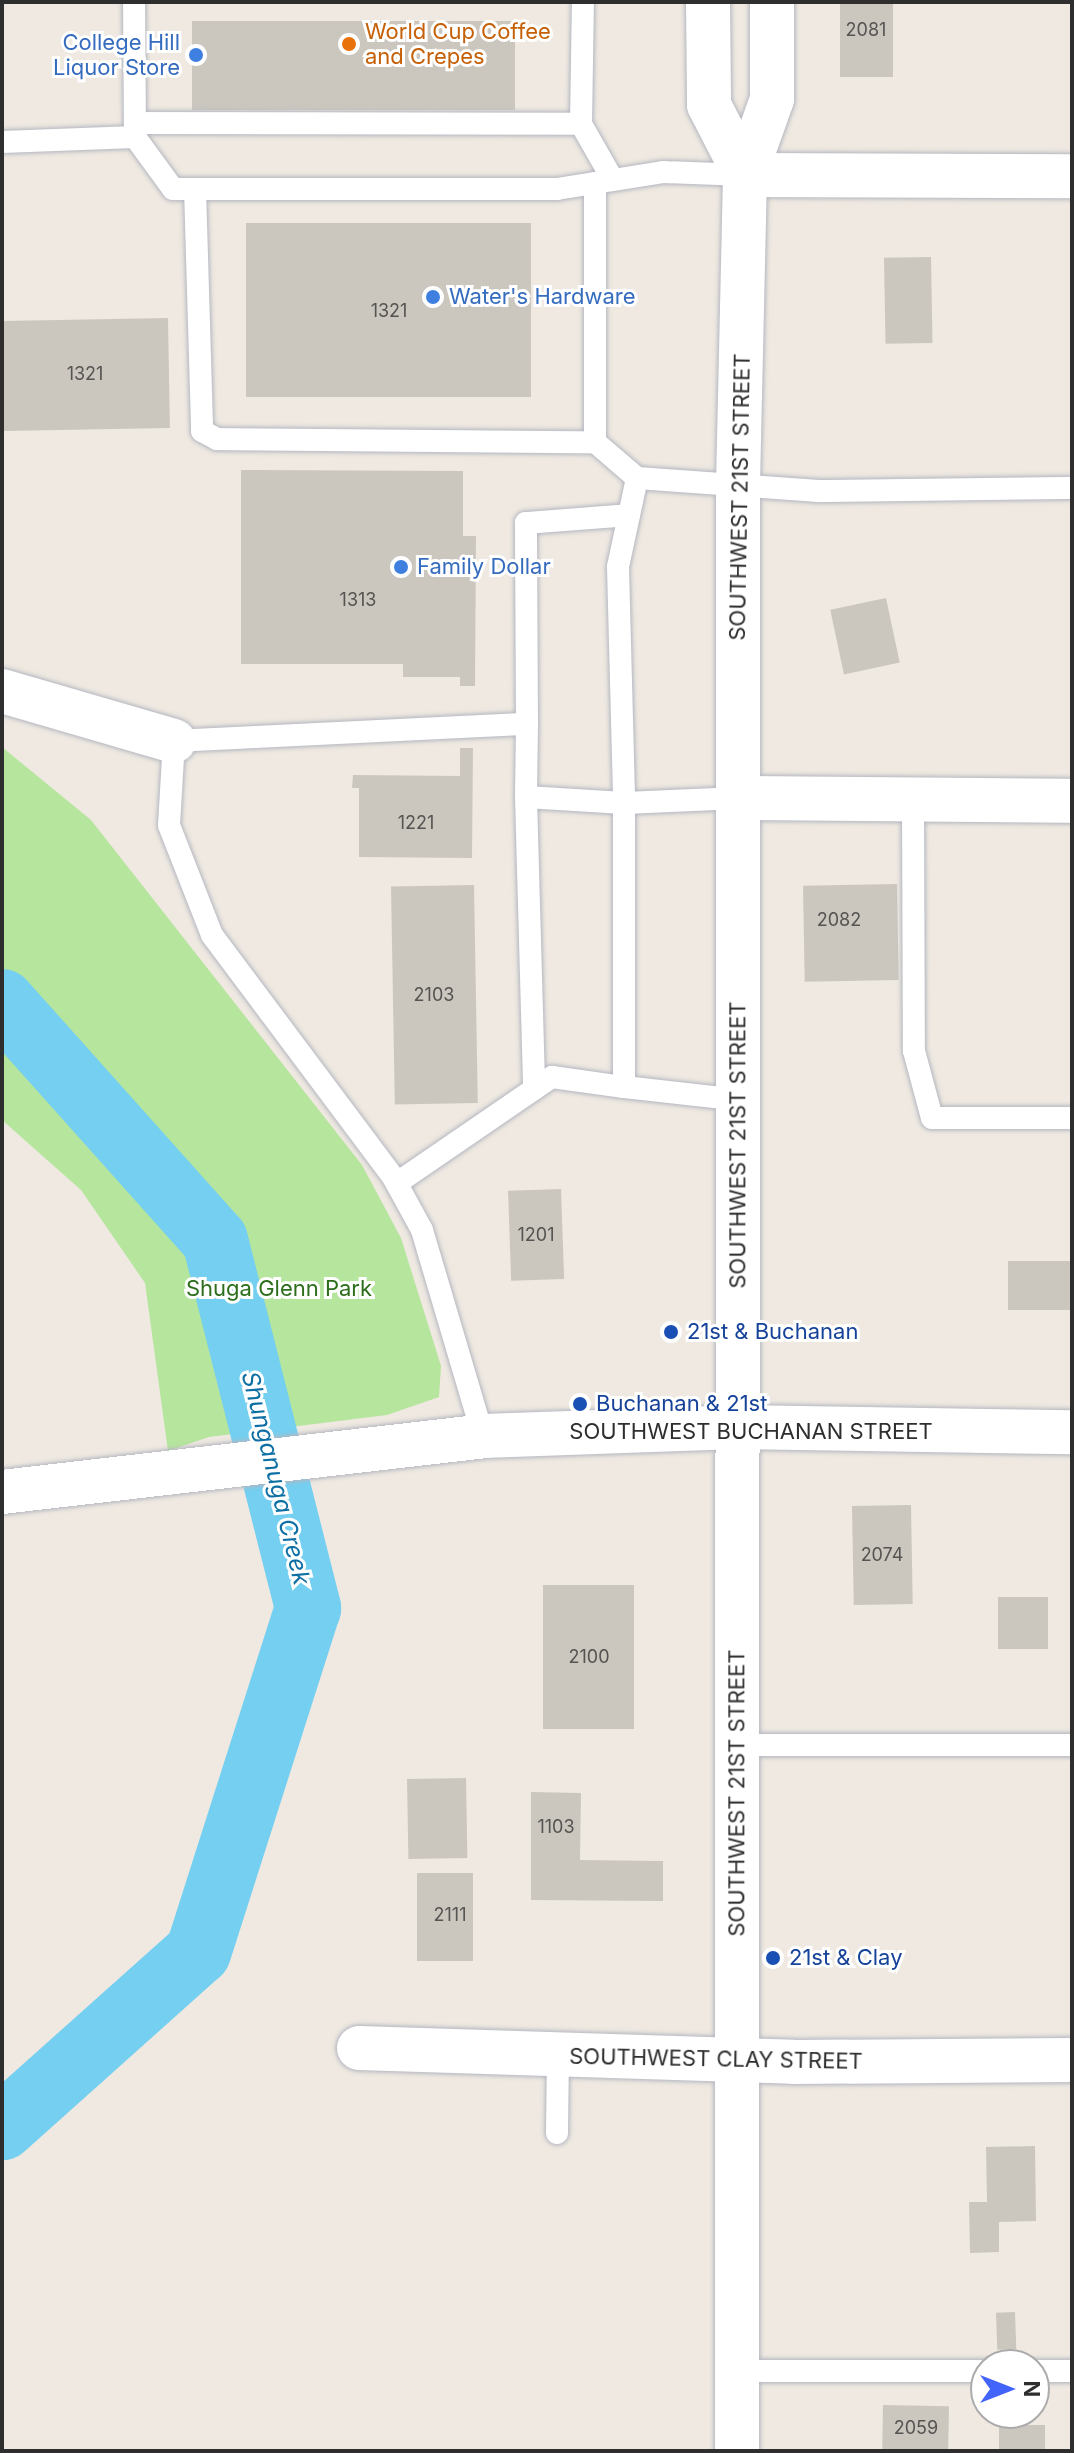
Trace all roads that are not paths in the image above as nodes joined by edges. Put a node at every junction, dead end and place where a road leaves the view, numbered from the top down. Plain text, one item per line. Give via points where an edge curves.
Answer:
1 (134, 2) edge
2 (583, 2) edge
3 (708, 2) edge
4 (772, 2) edge
5 (581, 124) junction
6 (135, 130) junction
7 (2, 142) edge
8 (745, 175) junction
9 (1072, 176) edge
10 (604, 181) junction
11 (195, 189) junction
12 (595, 442) junction
13 (637, 478) junction
14 (738, 484) junction
15 (1072, 488) edge
16 (629, 515) junction
17 (2, 691) edge
18 (527, 724) junction
19 (174, 741) junction
20 (526, 797) junction
21 (740, 798) junction
22 (913, 799) junction
23 (1072, 801) edge
24 (624, 803) junction
25 (624, 1087) junction
26 (534, 1089) junction
27 (739, 1100) junction
28 (1072, 1118) edge
29 (397, 1183) junction
30 (737, 1427) junction
31 (1072, 1432) edge
32 (483, 1436) junction
33 (2, 1492) edge
34 (737, 1745) junction
35 (1072, 1745) edge
36 (359, 2048) dead end
37 (558, 2056) junction
38 (1072, 2060) edge
39 (737, 2061) junction
40 (557, 2133) dead end
41 (737, 2371) junction
42 (970, 2371) edge
43 (1050, 2371) edge
44 (1072, 2371) edge
45 (737, 2451) edge

1 - 6 lane
2 - 5 lane
3 - 8 street, SOUTHWEST 21ST STREET via 709,105
4 - 8 street, SOUTHWEST 21ST STREET via 772,99
5 - 6 lane
5 - 10 lane
6 - 7 lane
6 - 11 lane via 173,189
8 - 9 street
8 - 10 lane
8 - 14 street, SOUTHWEST 21ST STREET
10 - 11 lane via 557,189
10 - 12 lane
11 - 12 lane via 202,431 217,439
12 - 13 lane
13 - 14 lane
13 - 16 lane
14 - 15 lane
14 - 21 street, SOUTHWEST 21ST STREET
16 - 18 lane via 526,523
16 - 24 lane via 618,567
17 - 19 street
18 - 19 lane
18 - 20 lane
19 - 29 lane via 169,825 212,935
20 - 24 lane
20 - 26 lane
21 - 22 street
21 - 24 lane
21 - 27 street, SOUTHWEST 21ST STREET
22 - 23 street
22 - 28 lane via 914,1051 932,1118
24 - 25 lane
25 - 26 lane via 552,1077
25 - 27 lane
26 - 29 lane
27 - 30 street, SOUTHWEST 21ST STREET
29 - 32 lane via 427,1244
30 - 31 street, SOUTHWEST BUCHANAN STREET
30 - 32 street, SOUTHWEST BUCHANAN STREET
30 - 34 street, SOUTHWEST 21ST STREET
32 - 33 street, SOUTHWEST BUCHANAN STREET via 408,1449
34 - 35 lane
34 - 39 street, SOUTHWEST 21ST STREET
36 - 37 street, SOUTHWEST CLAY STREET
37 - 39 street, SOUTHWEST CLAY STREET
37 - 40 lane
38 - 39 street, SOUTHWEST CLAY STREET
39 - 41 street, SOUTHWEST 21ST STREET
41 - 42 lane
41 - 45 street, SOUTHWEST 21ST STREET
43 - 44 lane

